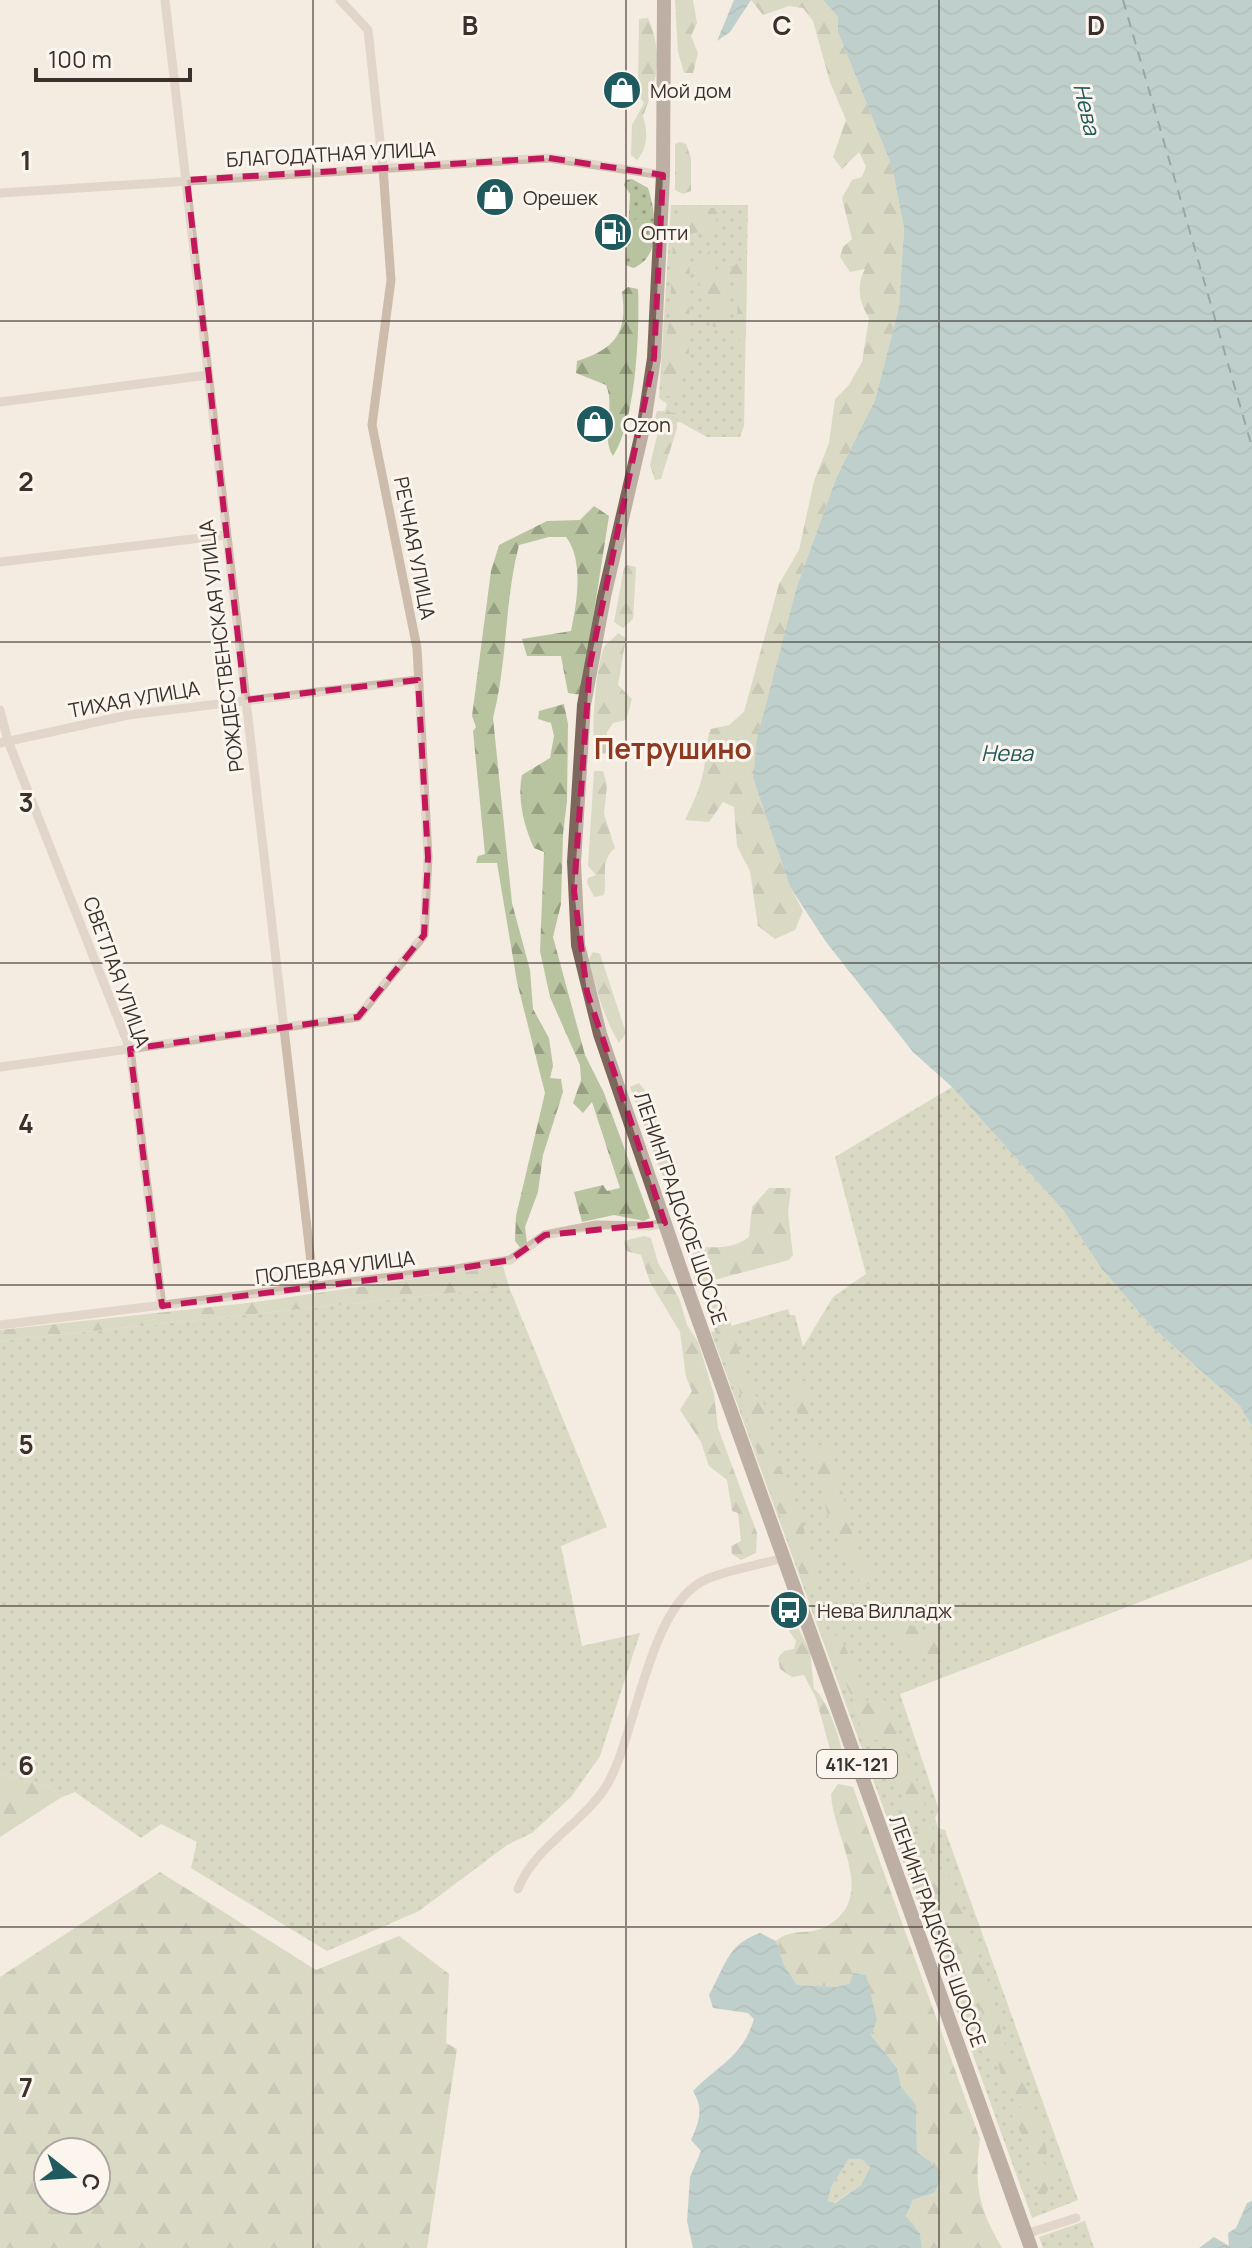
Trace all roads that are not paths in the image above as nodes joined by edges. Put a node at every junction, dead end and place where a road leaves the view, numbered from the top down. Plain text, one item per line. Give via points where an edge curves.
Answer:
1 (165, 0) edge
2 (340, 0) edge
3 (664, 0) edge
4 (383, 168) junction
5 (663, 175) junction
6 (187, 180) junction
7 (0, 193) edge
8 (208, 375) junction
9 (0, 402) edge
10 (226, 535) junction
11 (0, 562) edge
12 (418, 680) junction
13 (245, 700) junction
14 (0, 710) edge
15 (4, 742) edge
16 (283, 1030) junction
17 (130, 1049) junction
18 (0, 1067) edge
19 (665, 1223) junction
20 (314, 1288) junction
21 (162, 1306) junction
22 (0, 1325) edge
23 (783, 1558) junction
24 (518, 1889) dead end
25 (1076, 2218) dead end
26 (1028, 2241) edge

1 - 6 street, РОЖДЕСТВЕНСКАЯ УЛИЦА
2 - 4 street, РЕЧНАЯ УЛИЦА via 368,30
3 - 5 main road, ЛЕНИНГРАДСКОЕ ШОССЕ / 41К-121
4 - 5 street, БЛАГОДАТНАЯ УЛИЦА via 549,158
4 - 6 street, БЛАГОДАТНАЯ УЛИЦА
4 - 12 street, РЕЧНАЯ УЛИЦА via 391,280 372,425 417,648
5 - 19 main road, ЛЕНИНГРАДСКОЕ ШОССЕ / 41К-121 via 654,358 590,664 574,891 587,992
6 - 7 street, БЛАГОДАТНАЯ УЛИЦА
6 - 8 street, РОЖДЕСТВЕНСКАЯ УЛИЦА
8 - 9 street
8 - 10 street, РОЖДЕСТВЕНСКАЯ УЛИЦА
10 - 11 street
10 - 13 street, РОЖДЕСТВЕНСКАЯ УЛИЦА
12 - 13 street, ТИХАЯ УЛИЦА
12 - 16 street, РЕЧНАЯ УЛИЦА via 428,857 424,935 358,1017
13 - 15 street, ТИХАЯ УЛИЦА via 128,715
13 - 16 street, РОЖДЕСТВЕНСКАЯ УЛИЦА
14 - 15 street, СВЕТЛАЯ УЛИЦА
15 - 17 street, СВЕТЛАЯ УЛИЦА
16 - 17 street, РЕЧНАЯ УЛИЦА
16 - 20 street, РОЖДЕСТВЕНСКАЯ УЛИЦА
17 - 18 street, РЕЧНАЯ УЛИЦА
17 - 21 street, СВЕТЛАЯ УЛИЦА
19 - 20 street, ПОЛЕВАЯ УЛИЦА via 596,1225 545,1235 510,1260
19 - 23 main road, ЛЕНИНГРАДСКОЕ ШОССЕ / 41К-121
20 - 21 street, ПОЛЕВАЯ УЛИЦА
21 - 22 street, ПОЛЕВАЯ УЛИЦА
23 - 24 street via 706,1579 686,1596 650,1660 608,1784 538,1859
23 - 26 main road, ЛЕНИНГРАДСКОЕ ШОССЕ / 41К-121
25 - 26 street

